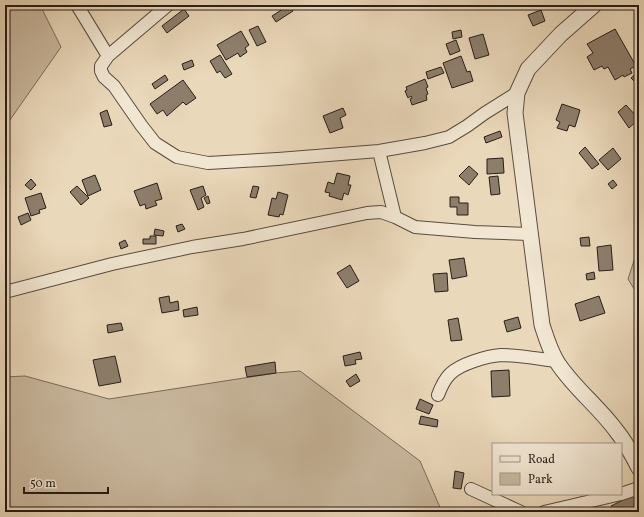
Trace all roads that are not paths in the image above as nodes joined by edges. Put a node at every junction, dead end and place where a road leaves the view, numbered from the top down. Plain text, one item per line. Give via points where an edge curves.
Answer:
1 (77, 5) edge
2 (168, 5) edge
3 (590, 6) edge
4 (108, 56) junction
5 (517, 93) junction
6 (379, 151) junction
7 (395, 217) junction
8 (530, 234) junction
9 (5, 292) edge
10 (557, 361) junction
11 (438, 395) dead end
12 (639, 468) edge
13 (639, 488) edge
14 (471, 489) dead end
15 (622, 494) edge
16 (617, 495) edge
17 (521, 512) edge
18 (544, 512) edge

1 - 4 street
2 - 4 street
3 - 5 street via 528,69
4 - 6 street via 101,66 104,77 114,86 155,143 177,157 208,163
5 - 6 street via 449,137
5 - 8 street via 515,113
6 - 7 street
7 - 8 street via 415,227
7 - 9 street via 381,212 345,217 112,264
8 - 10 street via 542,325
10 - 11 street via 501,356 482,359 451,372 442,383
10 - 12 street via 574,384 615,428 632,452
13 - 15 street
14 - 17 street
16 - 18 street

